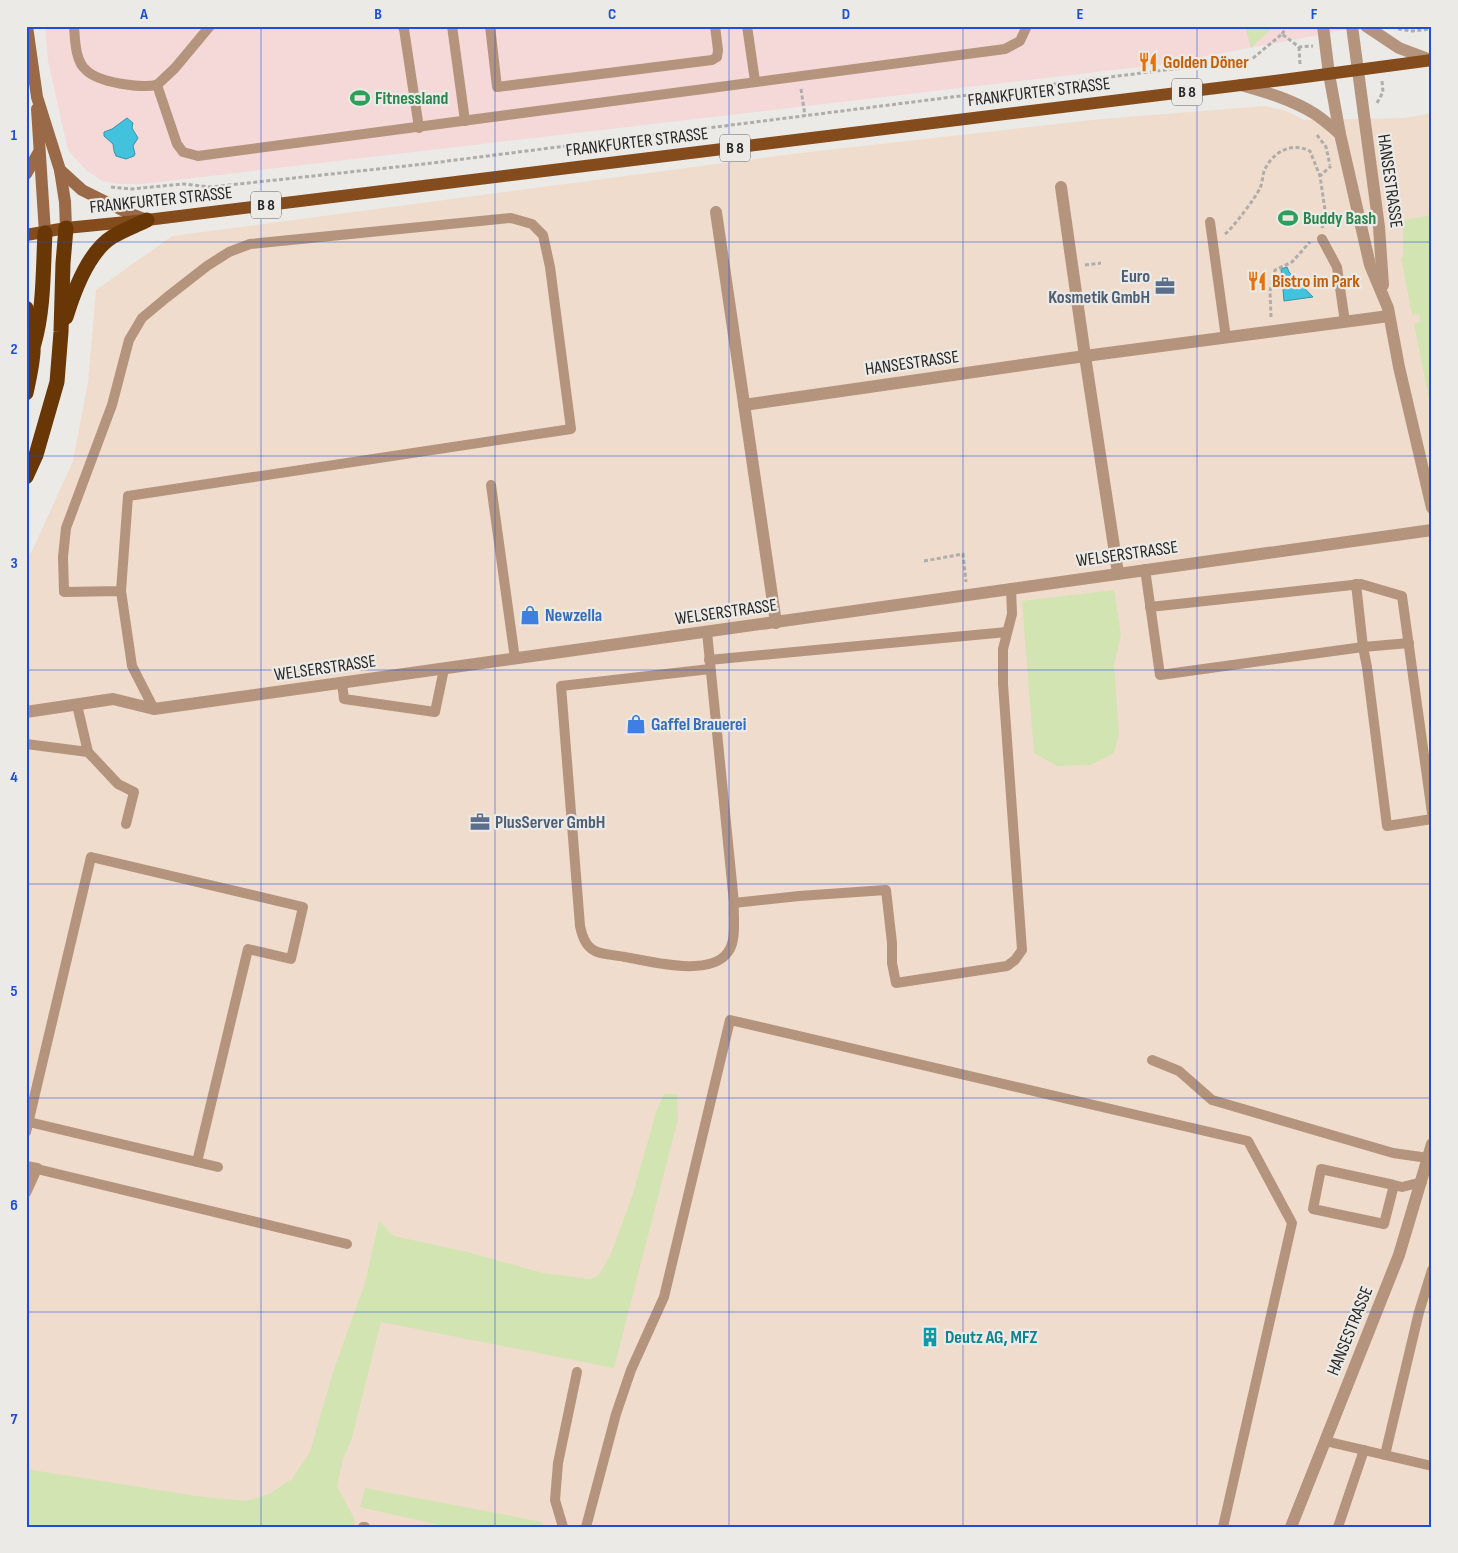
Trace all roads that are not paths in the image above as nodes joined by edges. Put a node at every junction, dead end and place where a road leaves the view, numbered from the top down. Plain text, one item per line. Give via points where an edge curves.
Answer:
1 (27, 26) edge
2 (74, 26) edge
3 (210, 26) edge
4 (402, 26) edge
5 (452, 26) edge
6 (490, 26) edge
7 (715, 26) edge
8 (747, 26) edge
9 (1027, 26) edge
10 (1323, 26) edge
11 (1352, 26) edge
12 (1366, 26) edge
13 (1432, 60) edge
14 (1358, 71) junction
15 (1329, 74) junction
16 (755, 81) junction
17 (157, 85) junction
18 (1241, 85) junction
19 (37, 97) junction
20 (465, 121) junction
21 (419, 128) junction
22 (1340, 134) junction
23 (39, 152) junction
24 (60, 170) junction
25 (26, 174) edge
26 (1062, 187) dead end
27 (716, 212) dead end
28 (147, 220) junction
29 (1210, 222) dead end
30 (66, 228) junction
31 (45, 233) junction
32 (1320, 234) road end
33 (26, 235) edge
34 (1383, 296) junction
35 (26, 308) edge
36 (1389, 316) junction
37 (1345, 322) junction
38 (60, 332) junction
39 (1226, 338) junction
40 (34, 344) junction
41 (1085, 356) junction
42 (26, 392) edge
43 (744, 405) junction
44 (26, 477) edge
45 (491, 485) dead end
46 (1432, 508) edge
47 (1432, 530) edge
48 (1145, 569) junction
49 (1118, 573) junction
50 (1356, 584) junction
51 (1012, 588) junction
52 (121, 591) junction
53 (1150, 607) junction
54 (776, 623) junction
55 (707, 632) junction
56 (1006, 632) junction
57 (1409, 643) junction
58 (1363, 647) junction
59 (515, 659) junction
60 (710, 665) junction
61 (444, 669) junction
62 (342, 683) junction
63 (77, 705) junction
64 (154, 709) junction
65 (26, 712) edge
66 (26, 744) edge
67 (88, 752) junction
68 (1432, 813) edge
69 (1432, 819) edge
70 (126, 824) dead end
71 (734, 903) junction
72 (1152, 1060) dead end
73 (27, 1127) edge
74 (1432, 1144) edge
75 (197, 1162) junction
76 (1429, 1162) edge
77 (218, 1167) dead end
78 (32, 1168) edge
79 (1422, 1182) junction
80 (1394, 1185) junction
81 (26, 1193) edge
82 (347, 1244) dead end
83 (1432, 1270) edge
84 (577, 1372) dead end
85 (1325, 1441) junction
86 (1364, 1450) junction
87 (1385, 1455) junction
88 (1432, 1466) edge
89 (563, 1527) edge
90 (586, 1527) edge
91 (1223, 1527) edge
92 (1291, 1527) edge
93 (1338, 1527) edge

1 - 19 street
2 - 17 lane via 76,48 85,70 106,80 143,87
3 - 17 lane
4 - 21 lane
5 - 20 lane
6 - 7 lane via 497,87 712,60 717,57 718,50
8 - 16 lane
9 - 16 lane via 1020,41 1005,49
10 - 15 street, HANSESTRASSE
11 - 14 street, HANSESTRASSE
12 - 13 street, FRANKFURTER STRASSE via 1399,48
13 - 14 main road, FRANKFURTER STRASSE / B 8
14 - 15 main road, FRANKFURTER STRASSE / B 8
14 - 34 street, HANSESTRASSE via 1380,227
15 - 18 main road, FRANKFURTER STRASSE / B 8
15 - 22 street, HANSESTRASSE
16 - 20 lane
17 - 21 lane via 177,144 183,152 198,156
18 - 22 street via 1279,97 1315,114
18 - 28 main road, FRANKFURTER STRASSE / B 8
19 - 23 street
19 - 24 street
20 - 21 lane
22 - 34 street, HANSESTRASSE via 1370,266
23 - 25 street
23 - 31 street
24 - 28 street via 82,190
24 - 30 street
26 - 41 street
27 - 43 street
28 - 30 main road, FRANKFURTER STRASSE / B 8
28 - 38 highway via 111,237 100,247 90,260
29 - 39 lane
30 - 31 main road, FRANKFURTER STRASSE / B 8
30 - 38 highway
31 - 33 main road, FRANKFURTER STRASSE / B 8
31 - 40 highway via 41,307
32 - 37 lane via 1337,267
34 - 36 street, HANSESTRASSE
35 - 40 highway
36 - 37 street, HANSESTRASSE
36 - 46 street, HANSESTRASSE
37 - 39 street, HANSESTRASSE
38 - 44 highway via 57,382 36,455
39 - 41 street, HANSESTRASSE
40 - 42 highway
41 - 43 street, HANSESTRASSE
41 - 49 street
43 - 54 street
45 - 59 lane
47 - 48 street, WELSERSTRASSE
48 - 49 street, WELSERSTRASSE
48 - 53 lane
49 - 51 street, WELSERSTRASSE
50 - 53 lane
50 - 57 lane via 1402,596
50 - 58 lane
51 - 54 street, WELSERSTRASSE
51 - 56 lane via 1012,614
52 - 52 lane via 64,592 63,558 66,528 112,405 129,340 142,318 207,266 250,244 511,218 532,224 543,235 571,429 128,496
52 - 64 lane via 132,666
53 - 58 lane via 1160,675
54 - 55 street, WELSERSTRASSE
55 - 59 street, WELSERSTRASSE
55 - 60 lane
56 - 60 lane
56 - 71 lane via 1003,684 1022,950 1015,960 1008,966 896,983 886,890
57 - 58 lane
57 - 68 lane
58 - 69 lane via 1387,826
59 - 61 street, WELSERSTRASSE
60 - 71 lane
60 - 71 lane via 561,686 580,926 583,939 594,951 671,965 704,965 718,961 728,952 733,939
61 - 62 street, WELSERSTRASSE
61 - 62 lane via 435,712 344,699
62 - 64 street, WELSERSTRASSE
63 - 64 street, WELSERSTRASSE via 113,700
63 - 65 street, WELSERSTRASSE
63 - 67 lane
66 - 67 lane
67 - 70 lane via 118,784 134,792
72 - 76 lane via 1179,1071 1212,1100
73 - 75 lane
73 - 75 lane via 91,857 303,907 291,959 248,949
74 - 76 street, HANSESTRASSE
75 - 77 lane
76 - 79 street, HANSESTRASSE
78 - 81 lane
78 - 82 lane
79 - 80 lane via 1402,1187
79 - 85 street, HANSESTRASSE via 1399,1255
80 - 80 lane via 1384,1224 1313,1209 1321,1168
83 - 87 lane
84 - 89 lane via 558,1463 555,1500
85 - 86 lane
85 - 92 street, HANSESTRASSE
86 - 87 lane
86 - 93 lane
87 - 88 lane
90 - 91 lane via 616,1414 631,1370 664,1297 730,1020 1248,1141 1292,1223

